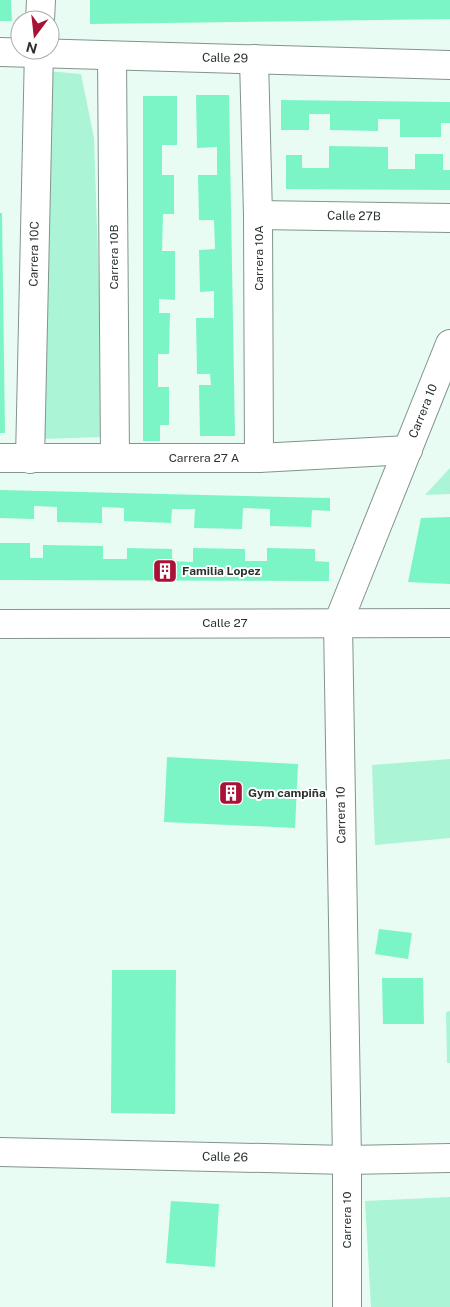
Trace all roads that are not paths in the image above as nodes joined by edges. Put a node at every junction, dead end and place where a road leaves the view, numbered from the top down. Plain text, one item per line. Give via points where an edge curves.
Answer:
1 (60, 52) edge
2 (112, 56) junction
3 (254, 58) junction
4 (39, 60) edge
5 (450, 65) edge
6 (258, 215) junction
7 (450, 218) edge
8 (450, 344) edge
9 (408, 450) junction
10 (0, 458) edge
11 (115, 458) junction
12 (260, 458) junction
13 (30, 459) junction
14 (338, 623) junction
15 (450, 623) edge
16 (0, 624) edge
17 (0, 1152) edge
18 (450, 1158) edge
19 (347, 1160) junction
20 (347, 1307) edge

1 - 2 street, Calle 29
2 - 3 street, Calle 29
2 - 11 street, Carrera 10B
3 - 5 street, Calle 29
3 - 6 street, Carrera 10A
4 - 13 street, Carrera 10C
6 - 7 street, Calle 27B
6 - 12 street, Carrera 10A
8 - 9 street, Carrera 10
9 - 12 street, Carrera 27 A
9 - 14 street, Carrera 10
10 - 13 street, Carrera 27 A
11 - 12 street, Carrera 27 A
11 - 13 street, Carrera 27 A
14 - 15 street, Calle 27
14 - 16 street, Calle 27
14 - 19 street, Carrera 10
17 - 19 street, Calle 26
18 - 19 street, Calle 26
19 - 20 street, Carrera 10

